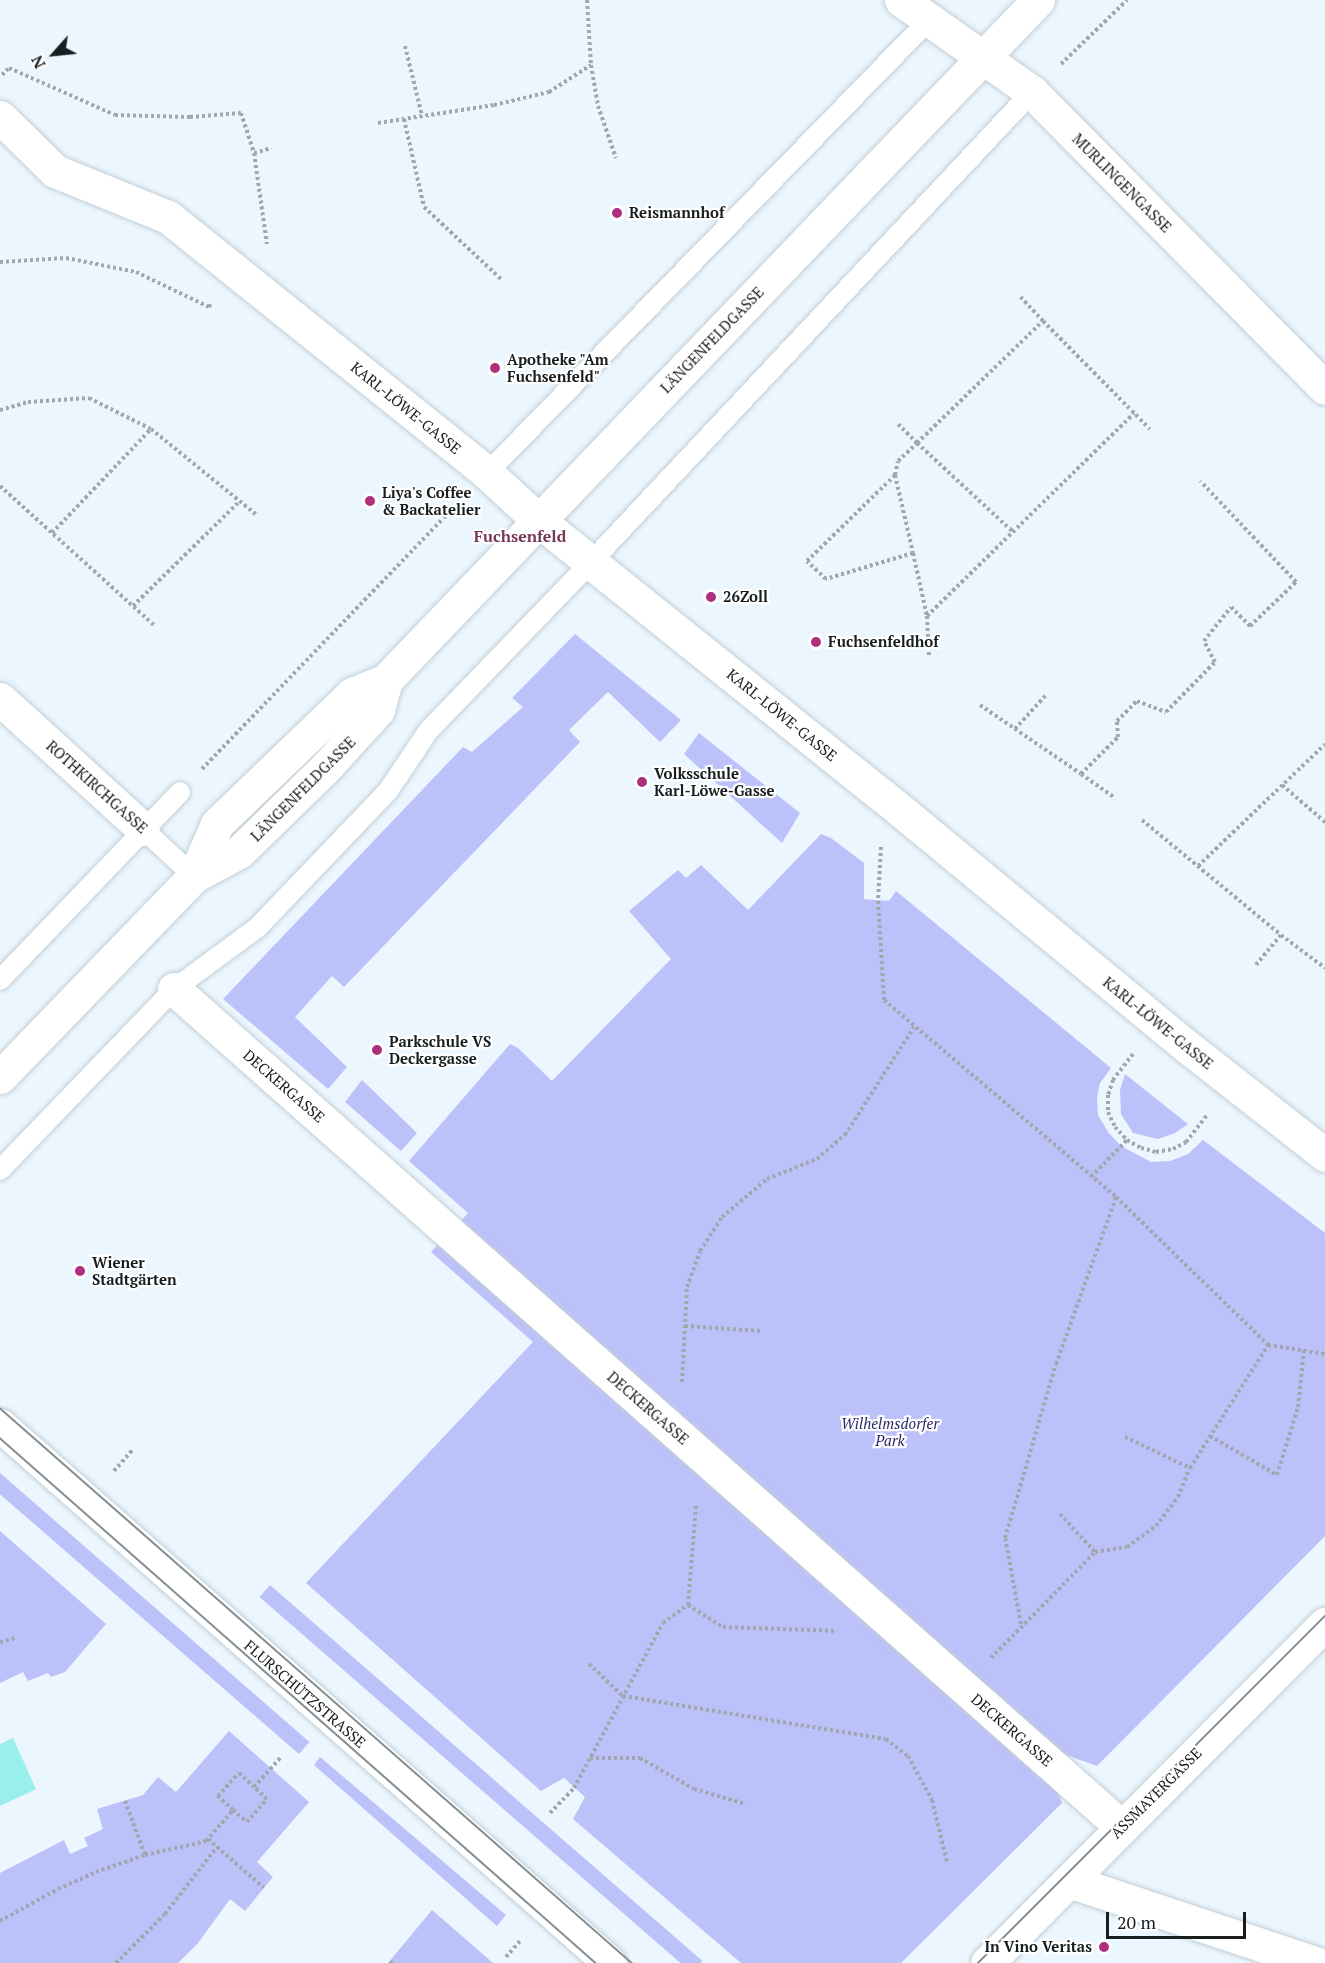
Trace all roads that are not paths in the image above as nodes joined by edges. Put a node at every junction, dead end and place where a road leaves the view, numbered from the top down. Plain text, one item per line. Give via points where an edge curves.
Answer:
1 (901, 0) edge
2 (1038, 0) edge
3 (929, 20) junction
4 (983, 57) junction
5 (1032, 92) junction
6 (0, 117) edge
7 (1325, 388) edge
8 (487, 473) junction
9 (538, 520) junction
10 (591, 562) junction
11 (0, 699) edge
12 (180, 792) road end
13 (143, 829) junction
14 (194, 876) junction
15 (0, 980) edge
16 (174, 989) junction
17 (0, 1077) edge
18 (1325, 1155) edge
19 (0, 1170) edge
20 (0, 1425) edge
21 (1325, 1624) edge
22 (1122, 1827) junction
23 (1069, 1881) junction
24 (610, 1963) edge
25 (987, 1963) edge
26 (1316, 1963) edge

1 - 3 street, MURLINGENGASSE
2 - 4 street, LÄNGENFELDGASSE
3 - 4 street, MURLINGENGASSE
3 - 8 lane
4 - 5 street, MURLINGENGASSE
4 - 9 street, LÄNGENFELDGASSE
5 - 7 street, MURLINGENGASSE
5 - 10 lane
6 - 8 street, KARL-LÖWE-GASSE via 55,171 168,218
8 - 9 street, KARL-LÖWE-GASSE
9 - 10 street, KARL-LÖWE-GASSE
9 - 14 street, LÄNGENFELDGASSE via 386,680 352,694 217,824
10 - 16 lane via 429,730 388,791 258,927
10 - 18 street, KARL-LÖWE-GASSE
11 - 13 street, ROTHKIRCHGASSE
12 - 13 lane
13 - 14 lane, ROTHKIRCHGASSE
13 - 15 lane
14 - 17 street, LÄNGENFELDGASSE
16 - 19 lane
16 - 22 street, DECKERGASSE
20 - 24 street, FLURSCHÜTZSTRASSE
21 - 22 street, ASSMAYERGASSE
22 - 23 street, ASSMAYERGASSE
23 - 25 street, ASSMAYERGASSE
23 - 26 street

